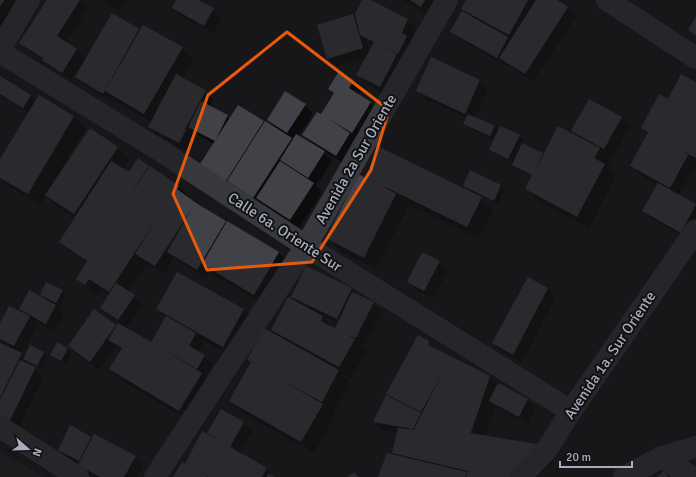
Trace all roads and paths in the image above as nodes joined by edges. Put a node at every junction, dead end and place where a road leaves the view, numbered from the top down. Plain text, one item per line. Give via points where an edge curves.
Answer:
1 (29, 0) edge
2 (447, 0) edge
3 (607, 0) edge
4 (0, 49) edge
5 (0, 52) edge
6 (696, 58) edge
7 (696, 230) edge
8 (306, 246) junction
9 (571, 411) junction
10 (0, 427) edge
11 (696, 447) edge
12 (662, 457) junction
13 (78, 477) edge
14 (155, 477) edge
15 (520, 477) edge
16 (624, 477) edge
17 (691, 477) edge

1 - 4 street
2 - 8 street, Avenida 2a Sur Oriente
3 - 6 street
5 - 8 street, Calle 6a. Oriente Sur via 161,151
7 - 9 street, Avenida 1a. Sur Oriente
8 - 9 street, Calle 6a. Oriente Sur
8 - 14 street, Avenida 2a Sur Oriente
9 - 15 street, Avenida 1a. Sur Oriente via 548,448
10 - 13 street
11 - 12 street
12 - 16 street
12 - 17 street

